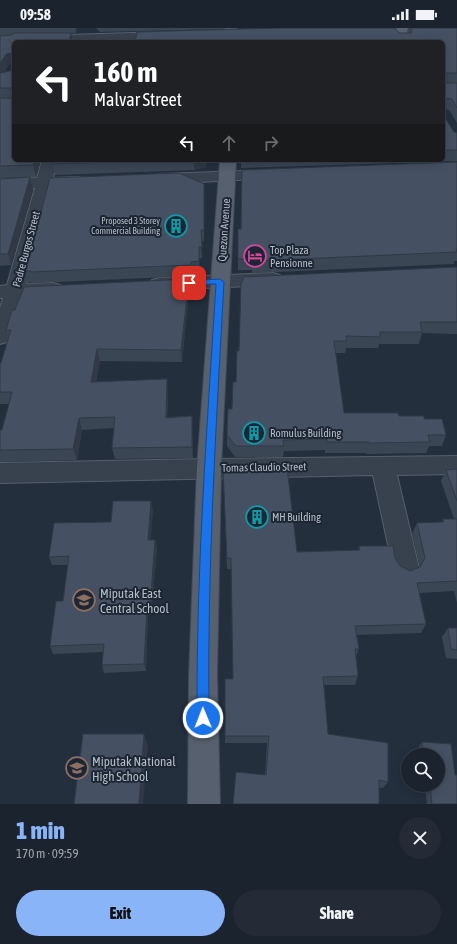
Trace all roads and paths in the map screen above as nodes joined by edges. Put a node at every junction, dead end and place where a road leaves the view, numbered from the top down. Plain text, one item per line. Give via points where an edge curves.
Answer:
1 (457, 28) edge
2 (395, 29) edge
3 (357, 31) edge
4 (244, 34) edge
5 (216, 35) edge
6 (231, 35) edge
7 (86, 36) edge
8 (177, 36) edge
9 (33, 40) edge
10 (402, 40) edge
11 (0, 41) edge
12 (12, 41) edge
13 (49, 162) edge
14 (228, 168) edge
15 (283, 174) edge
16 (143, 180) edge
17 (97, 181) edge
18 (43, 183) junction
19 (0, 184) edge
20 (291, 278) edge
21 (220, 282) junction
22 (141, 285) edge
23 (70, 288) edge
24 (7, 291) edge
25 (0, 337) edge
26 (457, 465) edge
27 (383, 466) junction
28 (209, 468) junction
29 (0, 473) edge
30 (406, 568) edge
31 (204, 804) edge

1 - 2 main road
2 - 3 main road
2 - 10 street
4 - 6 main road
5 - 6 street
7 - 8 street
7 - 9 street
11 - 12 street
13 - 18 street, Padre Burgos Street
14 - 15 street
14 - 16 street
14 - 21 main road, Quezon Avenue
17 - 18 street
18 - 19 street
18 - 24 street, Padre Burgos Street
20 - 21 street
21 - 22 street
21 - 28 main road, Quezon Avenue
23 - 24 street
24 - 25 street, Padre Burgos Street
26 - 27 street, Tomas Claudio Street
27 - 28 street, Tomas Claudio Street
27 - 30 street
28 - 29 street, Tomas Claudio Street
28 - 31 main road, Quezon Avenue via 203,675

